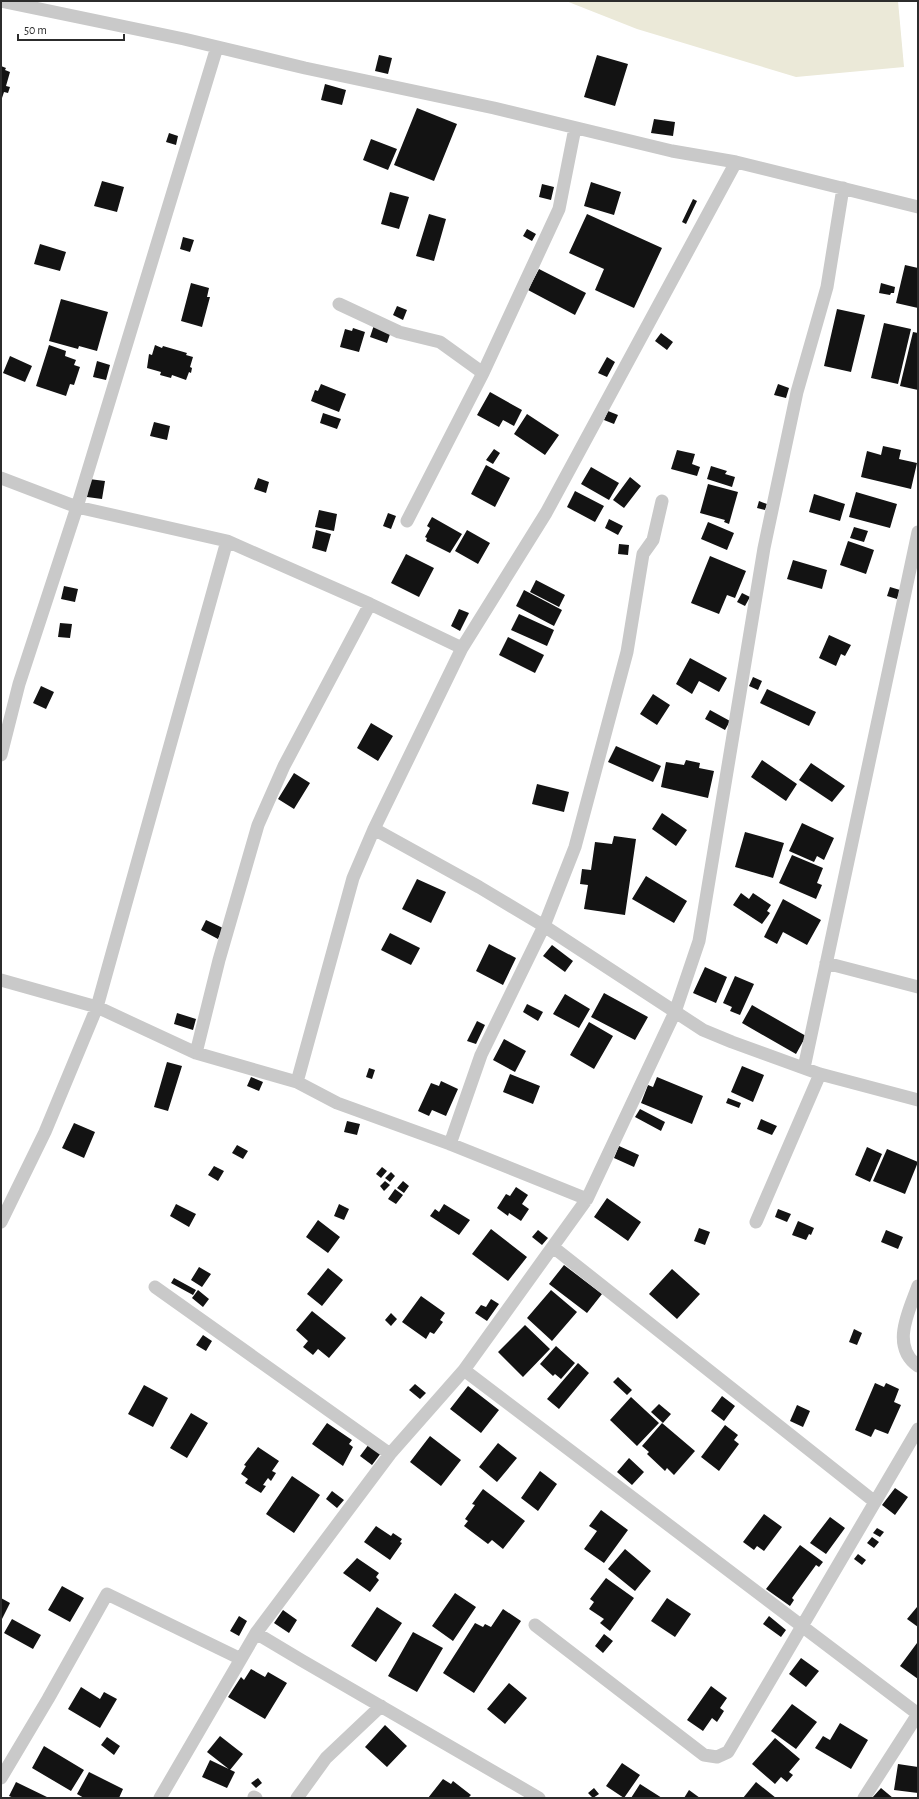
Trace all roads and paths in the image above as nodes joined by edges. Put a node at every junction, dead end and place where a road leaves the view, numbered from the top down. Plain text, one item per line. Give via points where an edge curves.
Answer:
1 (1, 1) edge
2 (216, 47) junction
3 (576, 128) junction
4 (736, 162) junction
5 (843, 188) junction
6 (918, 207) edge
7 (339, 304) dead end
8 (483, 373) junction
9 (1, 478) edge
10 (662, 501) dead end
11 (77, 506) junction
12 (407, 521) dead end
13 (918, 532) edge
14 (227, 541) junction
15 (913, 584) edge
16 (370, 604) junction
17 (462, 648) junction
18 (1, 755) edge
19 (374, 829) junction
20 (544, 926) junction
21 (826, 962) junction
22 (1, 980) edge
23 (918, 988) edge
24 (97, 1007) junction
25 (675, 1012) junction
26 (196, 1053) junction
27 (804, 1068) junction
28 (820, 1074) junction
29 (297, 1082) junction
30 (918, 1100) edge
31 (450, 1144) junction
32 (587, 1198) junction
33 (1, 1222) edge
34 (756, 1222) dead end
35 (553, 1247) junction
36 (918, 1286) edge
37 (155, 1287) dead end
38 (918, 1366) edge
39 (464, 1370) junction
40 (918, 1429) edge
41 (390, 1454) junction
42 (875, 1502) junction
43 (535, 1625) dead end
44 (802, 1626) junction
45 (256, 1633) junction
46 (241, 1659) junction
47 (380, 1706) junction
48 (918, 1714) edge
49 (1, 1778) edge
50 (160, 1798) edge
51 (297, 1798) edge
52 (539, 1798) edge
53 (864, 1798) edge

1 - 2 street
2 - 3 street
2 - 11 street
3 - 4 street via 672,151
3 - 8 street via 559,209
4 - 5 street
4 - 17 street via 546,513
5 - 6 street
5 - 25 street via 827,287 797,392 764,548 699,941
7 - 8 street via 399,332 440,342
8 - 12 street
9 - 11 street
10 - 20 street via 653,540 643,554 627,652 575,847
11 - 14 street
11 - 18 street via 19,684
13 - 15 street
14 - 16 street
14 - 24 street
15 - 21 street
16 - 17 street
16 - 26 street via 284,766 258,825 219,960
17 - 19 street
19 - 20 street
19 - 29 street via 353,878
20 - 25 street
20 - 31 street via 481,1054
21 - 23 street
21 - 27 street
22 - 24 street
24 - 26 street
24 - 33 street via 45,1132
25 - 27 street via 703,1030
25 - 32 street
26 - 29 street
27 - 28 street
28 - 30 street
28 - 34 street
29 - 31 street via 338,1103
31 - 32 street
32 - 35 street
35 - 39 street
35 - 42 street
36 - 38 street via 902,1330 904,1349
37 - 41 street
39 - 41 street
39 - 44 street
40 - 42 street
41 - 45 street
42 - 44 street
43 - 44 street via 704,1755 717,1757 728,1752
44 - 48 street
45 - 46 street
45 - 47 street
46 - 49 street via 107,1594
46 - 50 street
47 - 51 street via 326,1758
47 - 52 street
48 - 53 street

